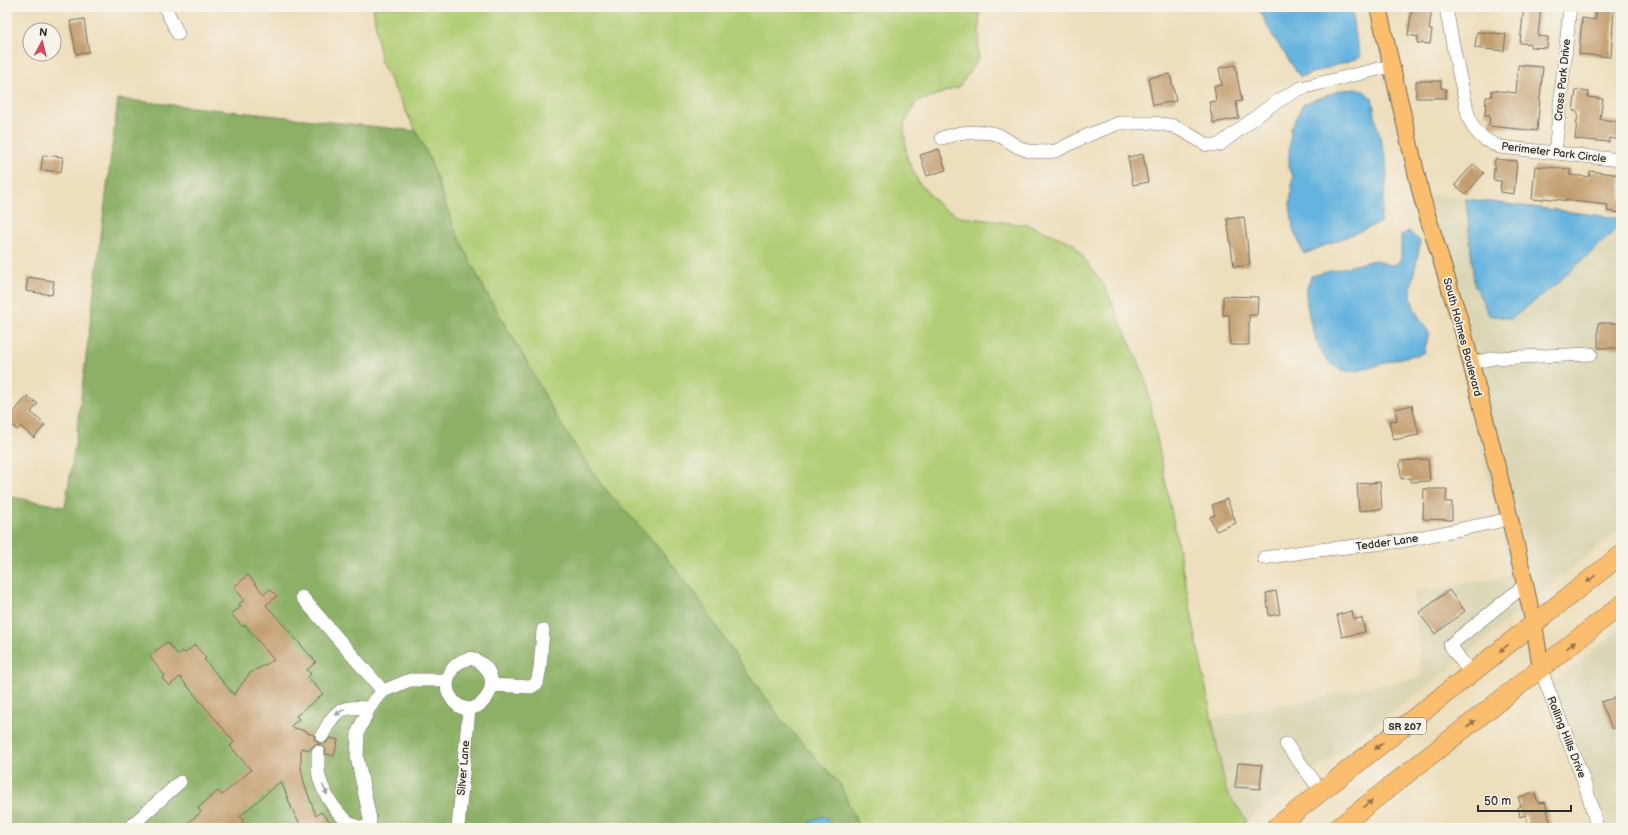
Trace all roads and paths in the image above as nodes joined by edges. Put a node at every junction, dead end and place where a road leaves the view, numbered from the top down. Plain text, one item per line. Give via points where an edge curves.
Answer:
1 (165, 7) edge
2 (1378, 7) edge
3 (1446, 7) edge
4 (1570, 7) edge
5 (178, 34) dead end
6 (1391, 66) junction
7 (942, 138) dead end
8 (1555, 153) junction
9 (1621, 160) edge
10 (1591, 354) dead end
11 (1471, 363) junction
12 (1510, 519) junction
13 (1621, 555) edge
14 (1264, 558) dead end
15 (1525, 585) junction
16 (302, 596) dead end
17 (1621, 605) edge
18 (1534, 624) junction
19 (543, 630) dead end
20 (1541, 669) junction
21 (1471, 674) junction
22 (448, 680) junction
23 (491, 685) junction
24 (383, 691) junction
25 (369, 708) junction
26 (469, 709) junction
27 (322, 736) dead end
28 (1286, 744) dead end
29 (318, 752) dead end
30 (180, 782) dead end
31 (1322, 792) junction
32 (129, 828) edge
33 (363, 828) edge
34 (369, 828) edge
35 (458, 828) edge
36 (1275, 828) edge
37 (1338, 828) edge
38 (1597, 828) edge

1 - 5 street
2 - 6 main road, South Holmes Boulevard
3 - 8 street, Perimeter Park Circle via 1455,60 1469,119 1474,129 1486,140 1500,147
4 - 8 street, Cross Park Drive
6 - 7 street via 1301,88 1273,104 1219,145 1207,145 1173,126 1154,123 1119,123 1056,151 1045,152 1029,151 991,133 960,133
6 - 11 main road, South Holmes Boulevard via 1422,198
8 - 9 street, Perimeter Park Circle
10 - 11 street via 1495,358
11 - 12 main road, South Holmes Boulevard
12 - 14 street, Tedder Lane via 1403,541
12 - 15 main road, South Holmes Boulevard
13 -> 18 highway, SR 207
15 - 18 main road, South Holmes Boulevard
15 - 21 street via 1450,645
16 - 24 street
20 -> 17 highway
18 - 20 main road, South Holmes Boulevard
18 -> 21 highway, SR 207
19 - 23 street via 537,683 531,687
37 -> 20 highway
20 - 38 street, Rolling Hills Drive via 1581,768
21 -> 31 highway, SR 207
22 - 23 street via 452,668 461,661 471,658 481,662 489,670
22 - 24 street via 410,680
22 - 26 street via 448,692 453,702
23 - 26 street via 483,704
24 - 25 street
25 -> 27 street via 353,706 340,710 328,722
25 - 34 street via 358,732 357,757 370,819
26 - 35 street, Silver Lane
28 - 31 street
29 -> 33 street via 318,772 337,812 346,822
30 - 32 street
31 - 36 highway, SR 207

